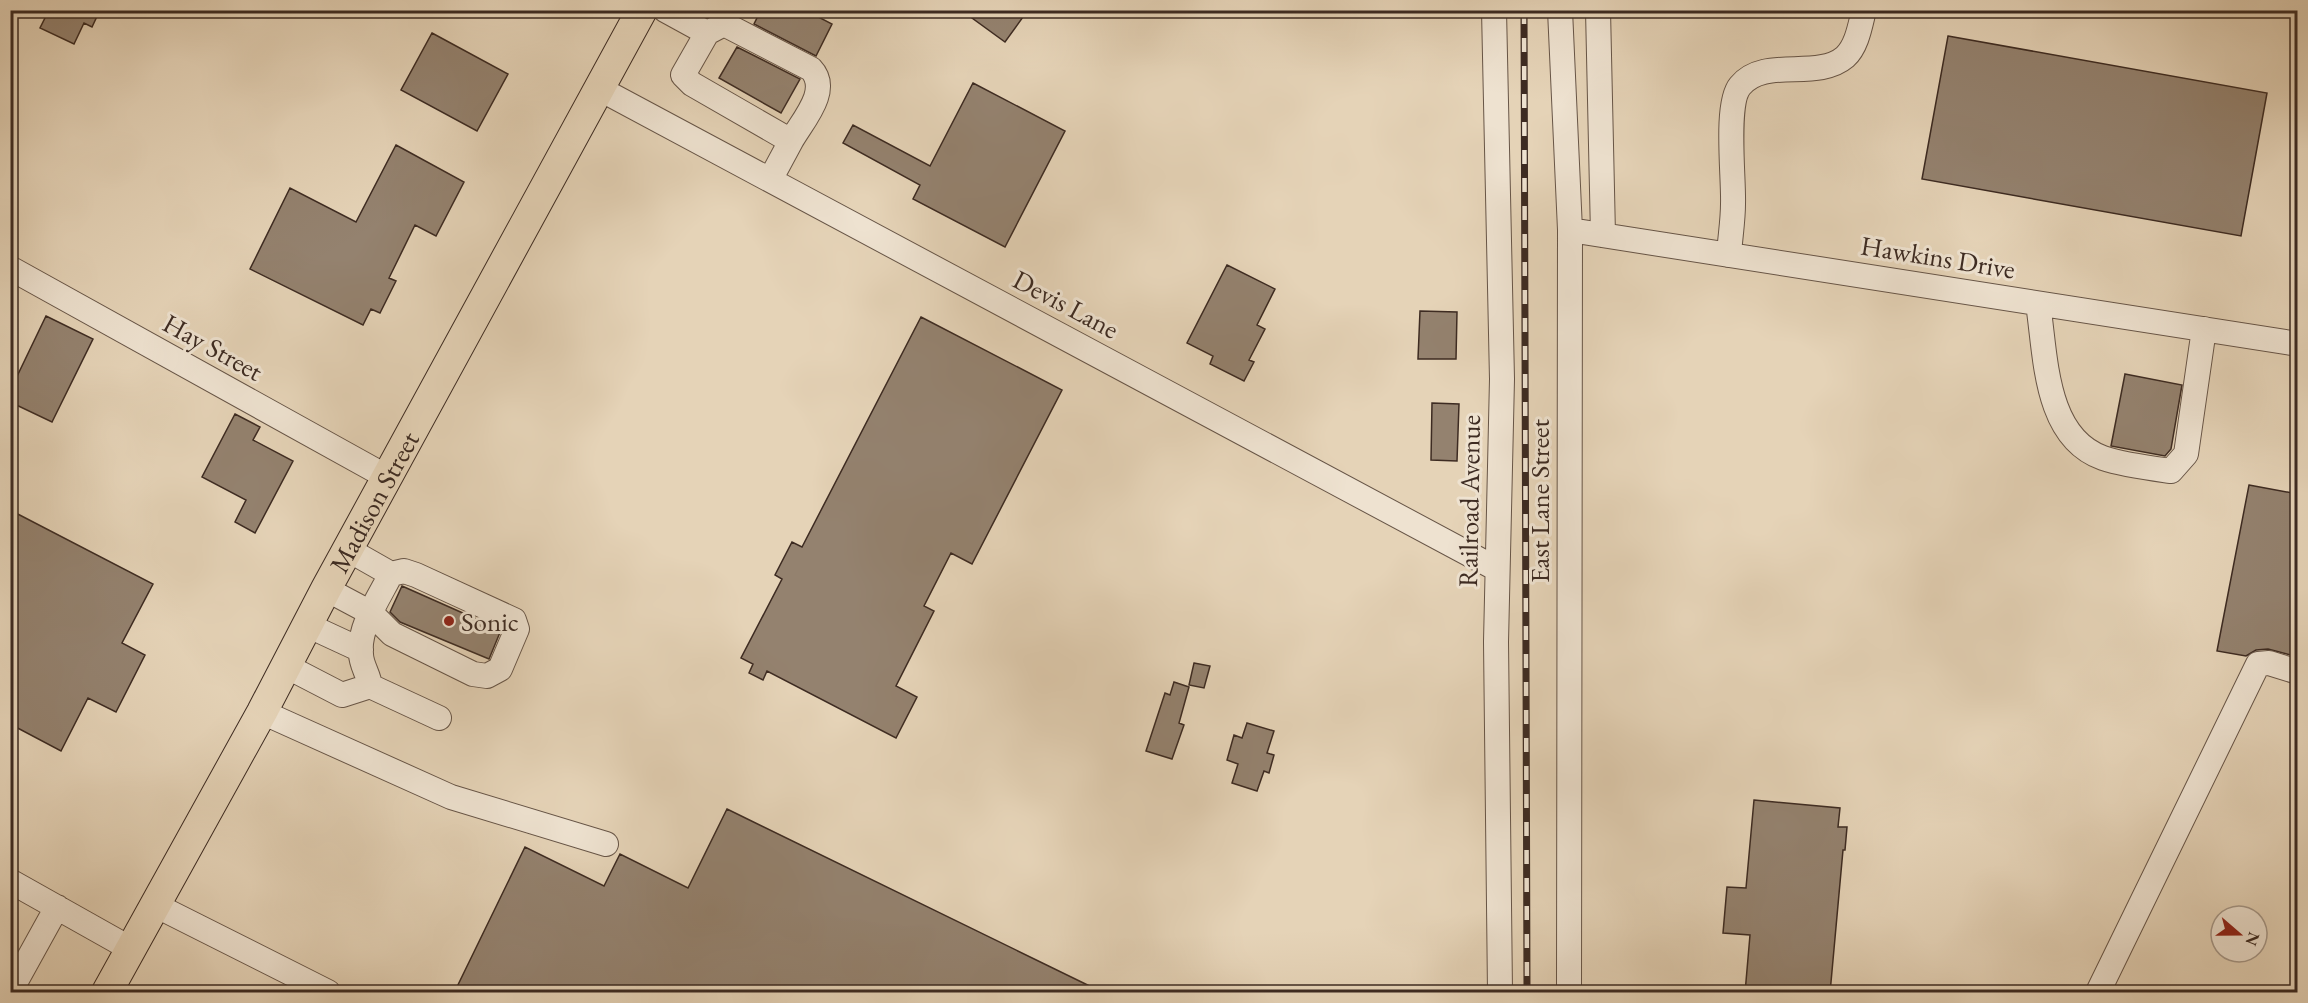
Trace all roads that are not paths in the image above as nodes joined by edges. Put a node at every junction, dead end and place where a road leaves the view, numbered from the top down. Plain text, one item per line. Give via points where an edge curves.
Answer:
1 (642, 10) edge
2 (665, 10) edge
3 (1494, 10) edge
4 (1864, 10) edge
5 (1560, 18) edge
6 (1598, 19) edge
7 (707, 33) junction
8 (1562, 66) junction
9 (1600, 66) junction
10 (600, 89) junction
11 (1564, 109) junction
12 (1601, 110) junction
13 (791, 141) junction
14 (1566, 152) junction
15 (1603, 154) junction
16 (770, 180) junction
17 (1570, 230) junction
18 (1603, 235) junction
19 (1729, 255) junction
20 (10, 268) edge
21 (2038, 304) junction
22 (2204, 330) junction
23 (2298, 344) edge
24 (387, 477) junction
25 (347, 549) junction
26 (1497, 559) junction
27 (391, 574) junction
28 (326, 589) junction
29 (371, 613) junction
30 (307, 625) junction
31 (361, 650) junction
32 (286, 666) junction
33 (2298, 672) edge
34 (370, 686) junction
35 (262, 712) junction
36 (439, 718) dead end
37 (606, 844) dead end
38 (10, 881) edge
39 (155, 904) junction
40 (57, 907) junction
41 (131, 949) junction
42 (10, 992) edge
43 (107, 993) edge
44 (328, 993) edge
45 (1500, 993) edge
46 (1569, 993) edge
47 (2098, 993) edge

1 - 10 main road, Madison Street
2 - 7 street
3 - 26 street, Railroad Avenue via 1502,379
4 - 19 street via 1855,42 1844,57 1824,65 1759,73 1740,86 1732,105
5 - 6 street
5 - 8 street, East Lane Street
6 - 9 street
7 - 13 street via 683,75
7 - 13 street via 724,24 811,69 819,77 820,91
8 - 9 street
8 - 11 street, East Lane Street
9 - 12 street
10 - 16 street, Devis Lane
10 - 24 main road, Madison Street
11 - 12 street
11 - 14 street, East Lane Street
12 - 15 street
13 - 16 street
14 - 15 street
14 - 17 street, East Lane Street
15 - 18 street
16 - 26 street, Devis Lane via 1495,568
17 - 18 street, Hawkins Drive
17 - 46 street, East Lane Street
18 - 19 street, Hawkins Drive
19 - 21 street, Hawkins Drive
20 - 24 street, Hay Street
21 - 22 street, Hawkins Drive
21 - 22 street via 2054,400 2069,434 2101,457 2146,468 2171,471 2186,454
22 - 23 street, Hawkins Drive
24 - 25 main road, Madison Street
25 - 27 street
25 - 28 main road, Madison Street
26 - 45 street, Railroad Avenue
27 - 29 street
27 - 29 street via 416,575 513,620 517,628 500,669 487,676 473,674 392,634
28 - 29 street
28 - 30 main road, Madison Street
29 - 31 street
30 - 31 street
30 - 32 main road, Madison Street
31 - 34 street
32 - 34 street via 342,694
32 - 35 main road, Madison Street
33 - 47 street via 2269,663 2258,664
34 - 36 street
35 - 37 street via 451,797
35 - 39 main road, Madison Street
38 - 40 street
39 - 41 main road, Madison Street
39 - 44 street
40 - 41 street
40 - 42 street
41 - 43 main road, Madison Street

